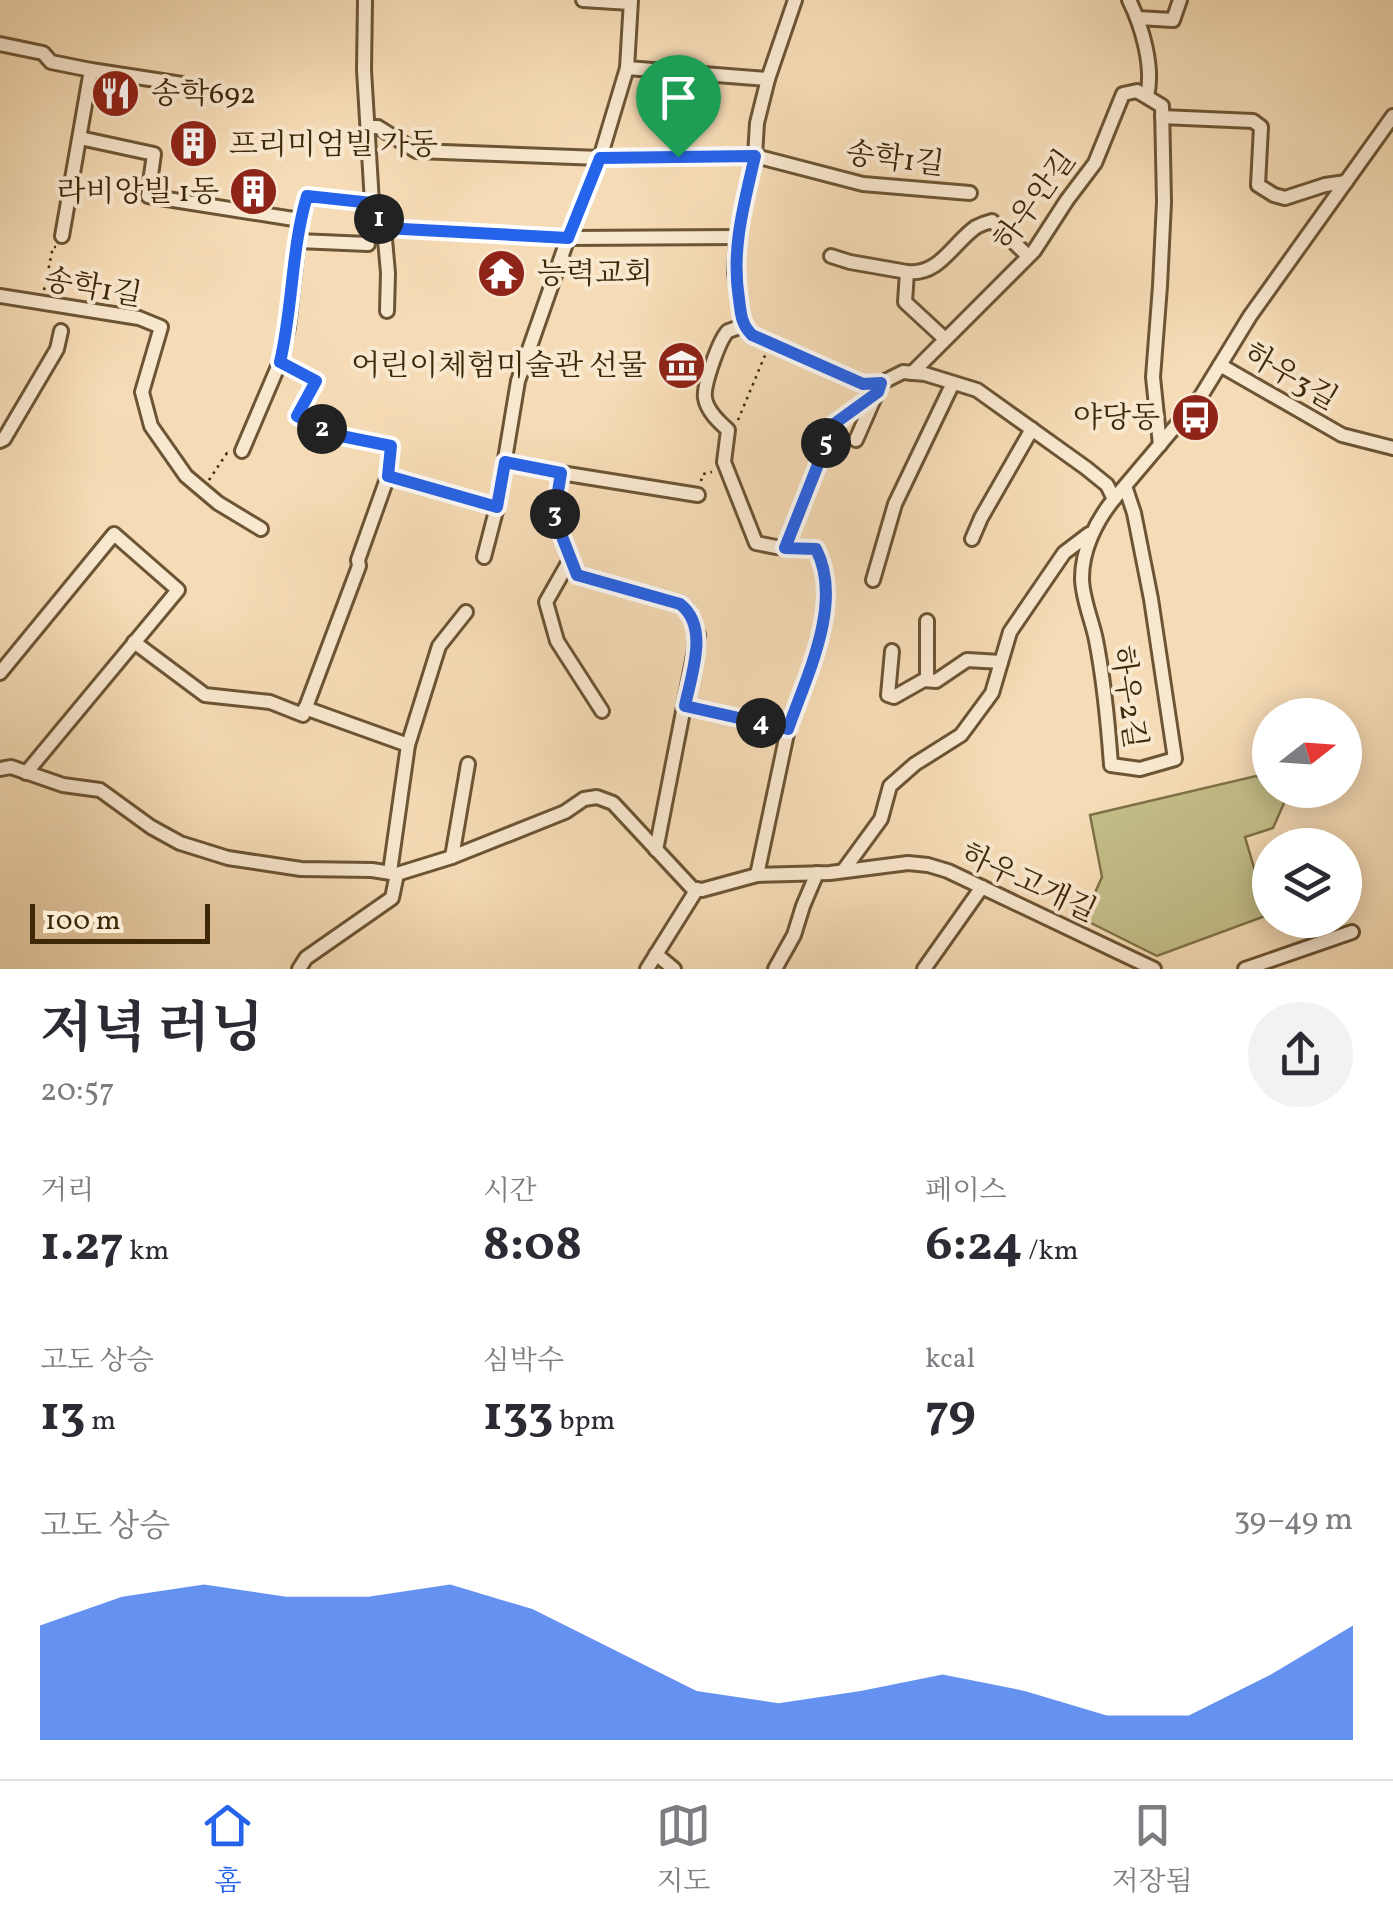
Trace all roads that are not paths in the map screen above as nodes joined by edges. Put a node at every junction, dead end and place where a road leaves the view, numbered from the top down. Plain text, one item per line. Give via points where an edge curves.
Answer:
1 (366, 0) edge
2 (583, 0) edge
3 (796, 0) edge
4 (1129, 0) edge
5 (1180, 0) edge
6 (630, 1) edge
7 (1137, 18) junction
8 (0, 44) edge
9 (626, 68) junction
10 (91, 70) junction
11 (768, 79) junction
12 (182, 84) dead end
13 (1146, 96) junction
14 (1393, 116) edge
15 (1162, 117) junction
16 (369, 126) junction
17 (80, 138) junction
18 (755, 156) junction
19 (600, 158) junction
20 (1346, 182) junction
21 (970, 192) dead end
22 (372, 203) junction
23 (300, 220) junction
24 (384, 228) junction
25 (62, 236) road end
26 (737, 237) junction
27 (568, 238) junction
28 (298, 241) junction
29 (368, 244) dead end
30 (831, 256) dead end
31 (1028, 256) junction
32 (907, 272) junction
33 (0, 296) edge
34 (387, 311) dead end
35 (743, 325) junction
36 (60, 332) dead end
37 (945, 339) junction
38 (1220, 364) junction
39 (912, 373) junction
40 (953, 383) junction
41 (880, 387) junction
42 (1032, 429) junction
43 (856, 440) dead end
44 (0, 441) edge
45 (1160, 445) junction
46 (1393, 448) edge
47 (239, 455) road end
48 (505, 462) junction
49 (561, 473) junction
50 (1125, 486) junction
51 (698, 495) road end
52 (1114, 499) junction
53 (497, 507) junction
54 (261, 529) dead end
55 (1095, 529) junction
56 (972, 539) dead end
57 (484, 557) dead end
58 (570, 558) junction
59 (873, 580) dead end
60 (466, 612) dead end
61 (928, 620) dead end
62 (134, 642) junction
63 (892, 651) dead end
64 (1001, 662) junction
65 (0, 673) edge
66 (928, 680) junction
67 (685, 706) junction
68 (306, 708) junction
69 (602, 711) dead end
70 (788, 729) junction
71 (408, 745) junction
72 (468, 764) dead end
73 (0, 769) edge
74 (26, 773) junction
75 (656, 850) junction
76 (452, 857) junction
77 (842, 871) junction
78 (393, 873) junction
79 (817, 873) junction
80 (758, 875) junction
81 (982, 887) junction
82 (697, 889) junction
83 (1334, 938) edge
84 (656, 954) junction
85 (299, 969) edge
86 (647, 969) edge
87 (674, 969) edge
88 (775, 969) edge
89 (924, 969) edge
90 (1154, 969) edge
91 (1244, 969) edge

1 - 16 street
2 - 6 street
3 - 11 street
4 - 7 street
5 - 7 street via 1173,20
6 - 9 street
7 - 13 street
8 - 10 street
9 - 11 street
9 - 19 street
10 - 12 street
10 - 17 street, 송학1길
11 - 18 street
13 - 15 street via 1162,106
13 - 31 street, 하우안길 via 1123,94 1095,163
14 - 20 street, 하우2길
15 - 20 street via 1253,121 1261,127 1258,185 1274,195
15 - 45 street via 1153,377
16 - 19 street, 송학1길 via 416,151
16 - 22 street
17 - 23 street via 154,154 148,196
17 - 25 street, 송학1길
18 - 19 street, 송학1길
18 - 21 street, 송학1길 via 862,184
18 - 26 street
19 - 27 street
20 - 38 street, 하우2길
22 - 23 street via 307,196
22 - 24 street
23 - 28 street
24 - 27 street
24 - 34 street
26 - 27 street
26 - 35 street
27 - 48 street via 518,381
28 - 29 street
28 - 47 street via 280,362
30 - 32 street
31 - 32 street, 하우안길 via 992,221 937,264 919,274
31 - 37 street, 하우안길
32 - 37 street via 905,302
33 - 54 street, 송학1길 via 161,327 142,392 151,426 186,476
35 - 41 street via 752,335
35 - 70 street via 728,331 704,394 728,430 724,462 756,543 816,549 825,586 824,627
36 - 44 street via 57,349
37 - 39 street, 하우안길
38 - 45 street, 하우2길
38 - 46 street, 하우3길 via 1342,435
39 - 40 street
39 - 41 street, 하우안길
40 - 42 street via 977,390
40 - 59 street via 896,504
41 - 43 street
42 - 52 street
42 - 56 street
45 - 50 street, 하우2길
48 - 49 street
48 - 53 street
49 - 51 street
49 - 58 street via 554,516
50 - 52 street, 하우2길
50 - 55 street, 하우2길 via 1176,759 1140,769 1111,765 1106,700 1082,580
52 - 55 street, 하우2길
53 - 57 street
53 - 68 street via 388,476
55 - 64 street via 1064,553 1010,632
58 - 67 street via 577,575 687,609 698,635
58 - 69 street via 546,602 557,641
60 - 71 street via 439,646
61 - 66 street
62 - 65 street via 178,590 114,534
62 - 68 street via 205,695 270,702 302,715
62 - 74 street
63 - 66 street via 888,695
64 - 66 street via 967,660
64 - 77 street via 992,693 962,735 890,786 881,819
67 - 70 street
67 - 75 street
68 - 71 street
70 - 80 street
71 - 78 street
72 - 76 street
73 - 74 street
74 - 78 street via 100,790 180,843 228,858
75 - 76 street via 612,803 597,797
75 - 82 street
76 - 78 street
77 - 79 street, 하우고개길
77 - 81 street, 하우고개길 via 928,865
78 - 85 street via 392,898
79 - 80 street, 하우고개길
79 - 88 street
80 - 82 street, 하우고개길
81 - 89 street
81 - 90 street, 하우고개길
82 - 84 street
83 - 91 street
84 - 86 street
84 - 87 street

